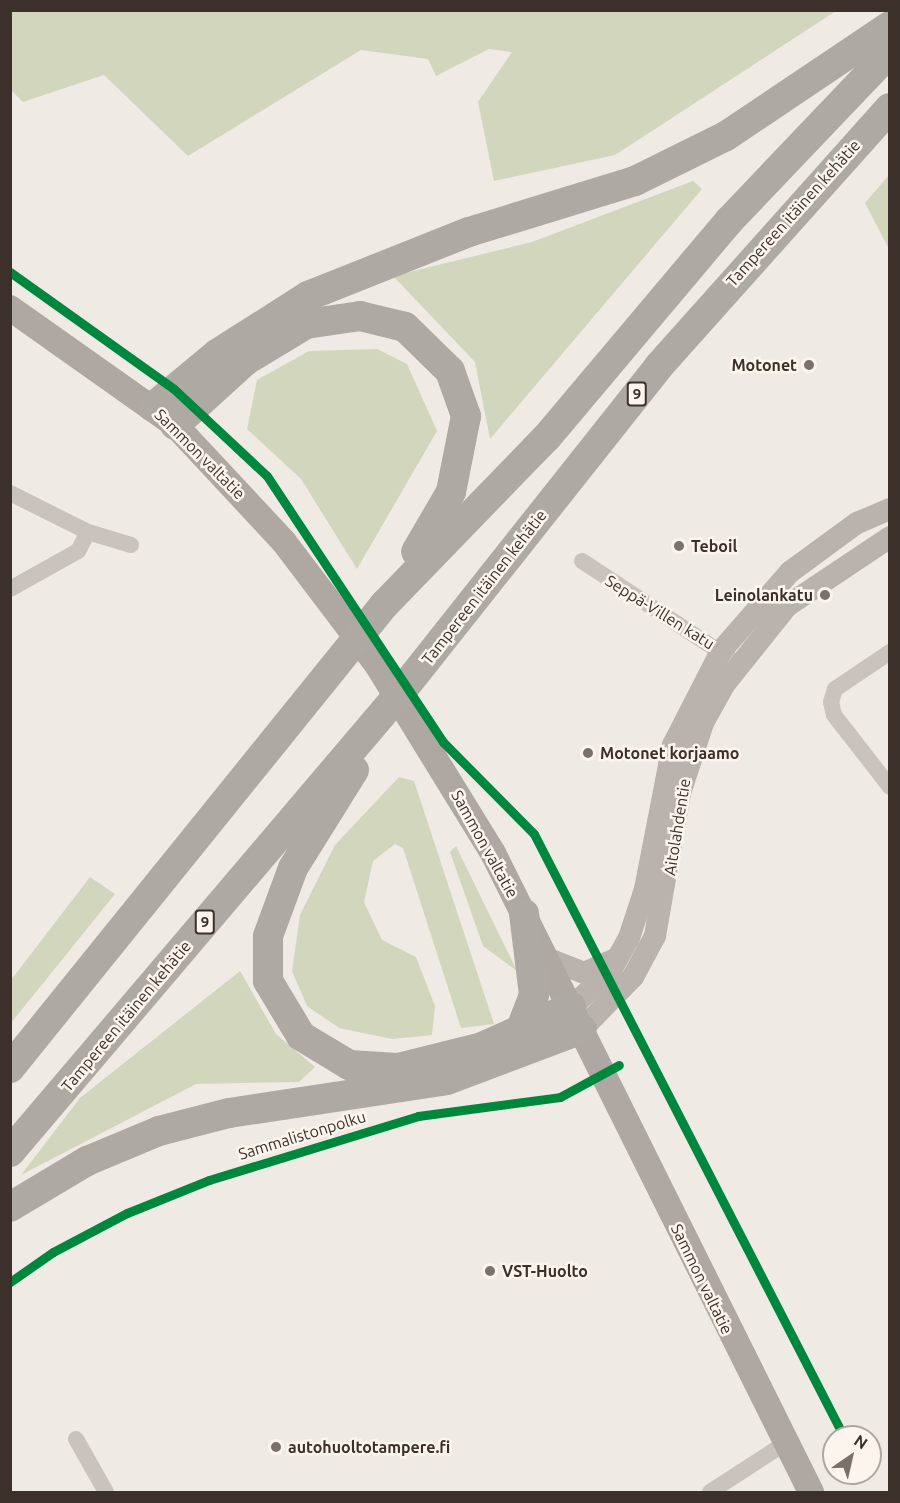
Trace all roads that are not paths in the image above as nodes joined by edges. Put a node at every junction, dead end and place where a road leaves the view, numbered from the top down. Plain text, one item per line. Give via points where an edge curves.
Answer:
1 (890, 26) edge
2 (890, 52) edge
3 (890, 108) edge
4 (10, 308) edge
5 (164, 416) junction
6 (10, 493) edge
7 (890, 509) edge
8 (88, 532) junction
9 (890, 537) edge
10 (131, 546) dead end
11 (582, 561) dead end
12 (10, 590) edge
13 (384, 604) junction
14 (890, 652) edge
15 (729, 657) junction
16 (400, 693) junction
17 (890, 787) edge
18 (524, 914) junction
19 (620, 956) junction
20 (546, 958) junction
21 (577, 1018) junction
22 (519, 1034) junction
23 (10, 1068) edge
24 (10, 1152) edge
25 (10, 1208) edge
26 (76, 1438) dead end
27 (784, 1444) junction
28 (106, 1492) edge
29 (710, 1492) edge
30 (811, 1492) edge

1 - 5 highway via 726,136 635,181 469,232 308,296 217,354
2 - 13 highway via 729,221 547,437
3 - 16 highway, Tampereen itäinen kehätie / 9 via 666,357
4 - 5 main road, Sammon valtatie
5 - 13 highway via 306,324 360,316 405,327 422,339 455,382 466,438 438,519
5 - 18 main road, Sammon valtatie via 322,588 433,754
6 - 8 street
7 - 15 main road, Aitolahdentie via 856,524 790,572
8 - 10 street
8 - 12 street via 78,551
9 - 15 main road, Aitolahdentie via 787,606
11 - 15 street, Seppä-Villen katu
13 - 23 highway
14 - 17 street via 835,689 831,702 834,715
15 - 19 main road, Aitolahdentie via 673,745 645,889
15 - 21 main road, Aitolahdentie via 692,753 655,936 627,985
16 - 22 highway via 281,891 268,936 268,981 302,1036 349,1065 398,1068
16 - 24 highway, Tampereen itäinen kehätie / 9
18 - 20 main road, Sammon valtatie
18 - 22 highway via 534,995
19 - 20 main road via 584,973
19 - 21 main road, Aitolahdentie
20 - 21 main road, Sammon valtatie
21 - 22 highway
21 - 25 highway via 447,1080 229,1113 159,1131 87,1161
21 - 27 main road, Sammon valtatie
26 - 28 street
27 - 29 street
27 - 30 main road, Sammon valtatie

